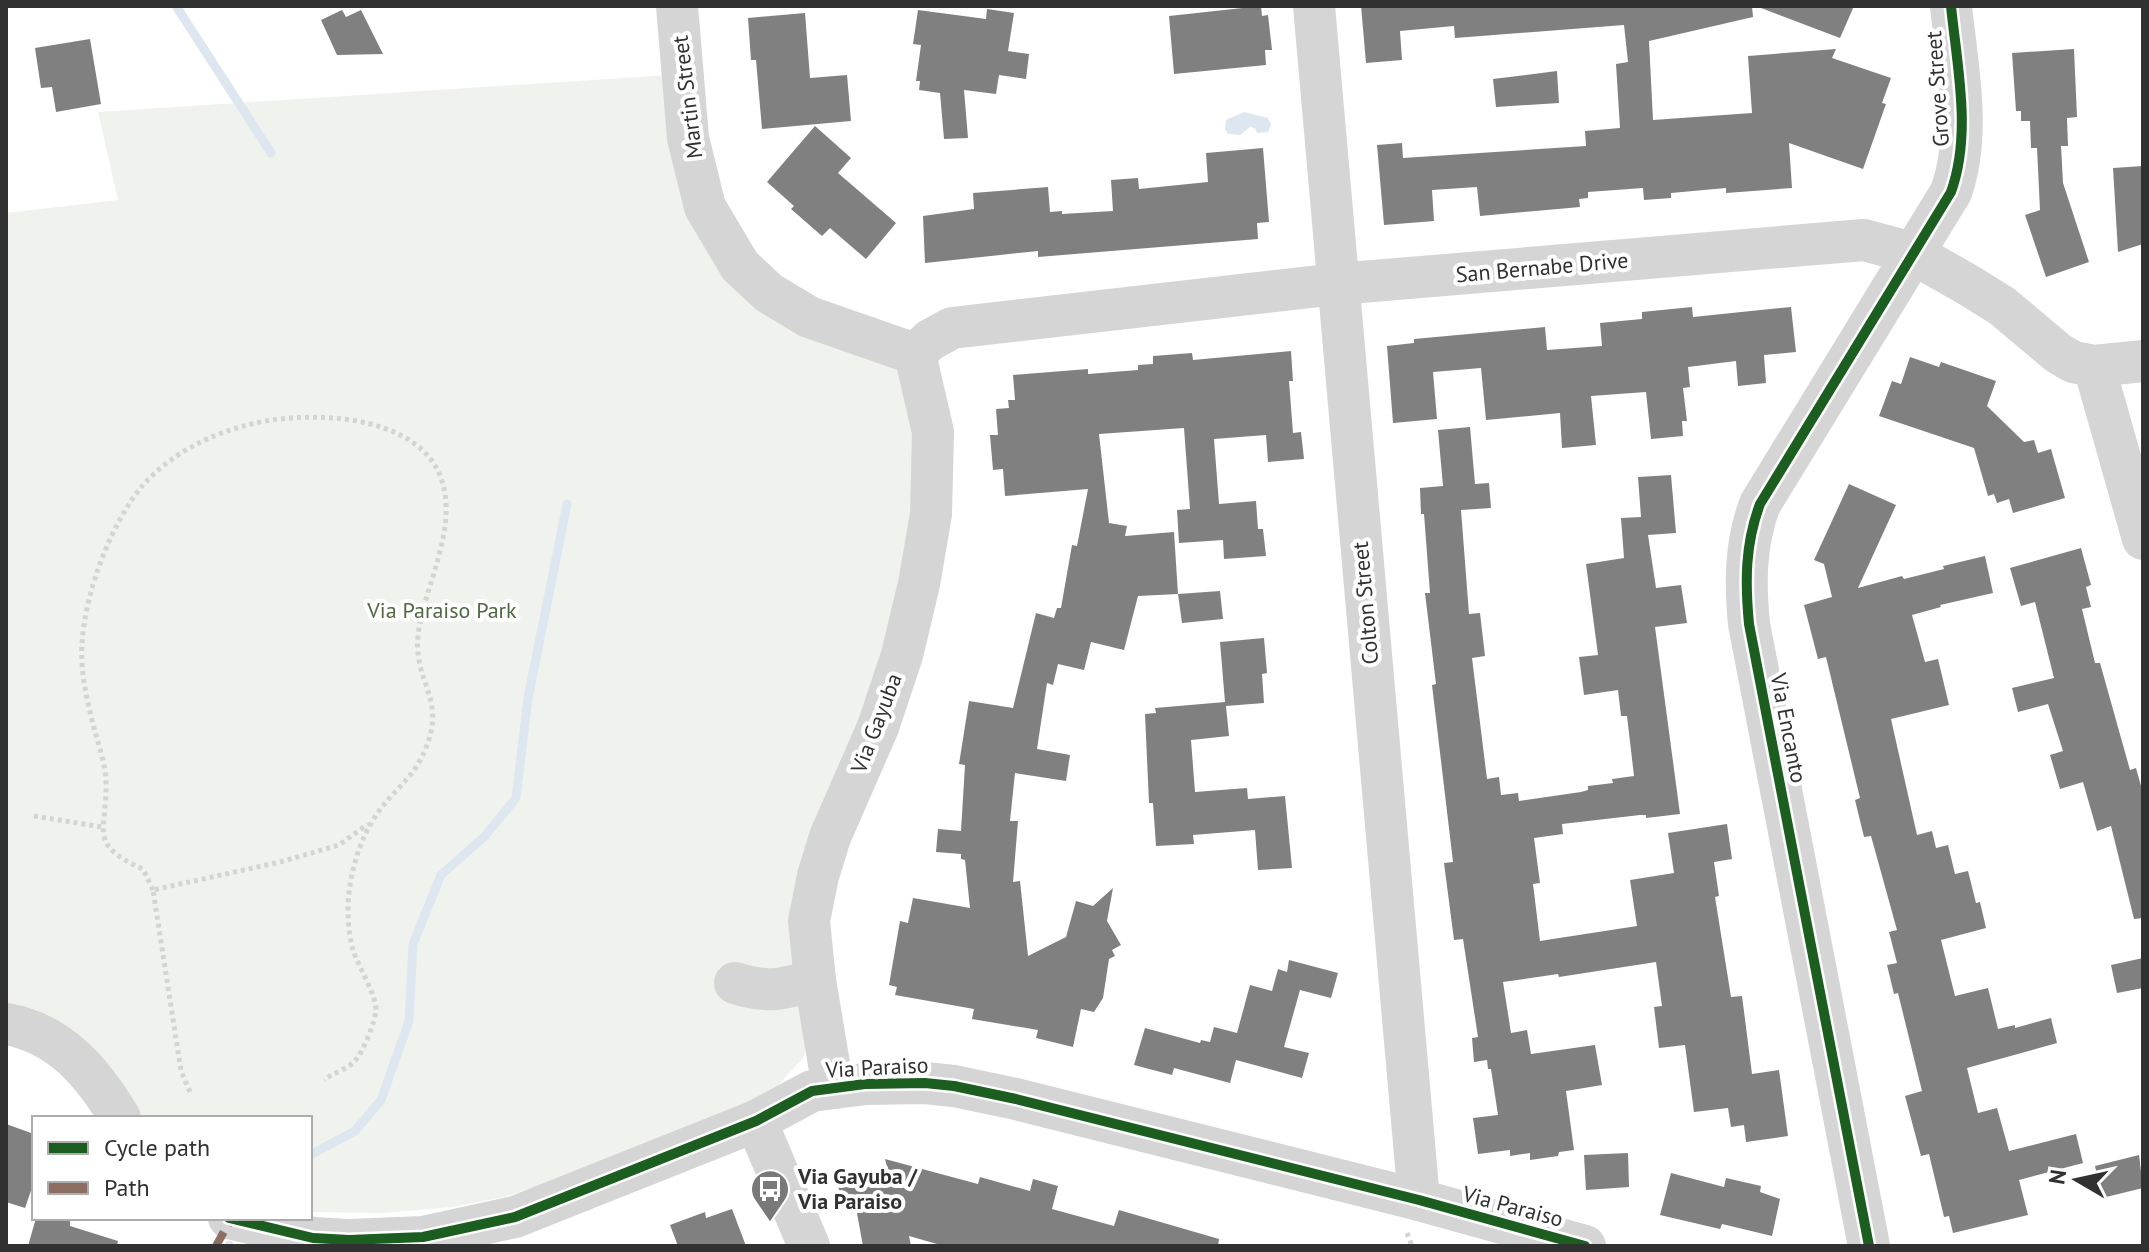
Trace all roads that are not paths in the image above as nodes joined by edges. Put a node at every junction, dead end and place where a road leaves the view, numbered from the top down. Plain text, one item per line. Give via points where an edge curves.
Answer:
1 (677, 6) edge
2 (1314, 6) edge
3 (1951, 6) edge
4 (1912, 253) junction
5 (1337, 284) junction
6 (915, 354) junction
7 (2143, 361) edge
8 (2094, 366) junction
9 (2143, 539) edge
10 (815, 980) junction
11 (735, 983) dead end
12 (6, 1024) edge
13 (833, 1088) junction
14 (119, 1116) edge
15 (756, 1121) junction
16 (1419, 1200) junction
17 (236, 1220) edge
18 (809, 1246) edge
19 (1585, 1246) edge
20 (1869, 1246) edge

1 - 6 street, Martin Street via 688,138 705,207 740,266 769,293 809,317
2 - 5 street, Colton Street
3 - 4 street, Grove Street via 1961,158 1951,192
4 - 5 street, San Bernabe Drive via 1864,240
4 - 8 street, San Bernabe Drive via 2002,306 2065,358
4 - 20 street, Via Encanto via 1760,504 1745,576 1752,638
5 - 6 street, San Bernabe Drive via 952,328
5 - 16 street, Colton Street
6 - 10 street, Via Gayuba via 933,432 931,514 902,655 818,876 809,921
7 - 8 street, San Bernabe Drive
8 - 9 street
10 - 11 street via 776,991
10 - 13 street, Via Gayuba
12 - 14 street via 41,1034 70,1054
13 - 15 street, Via Paraiso via 812,1091
13 - 16 street, Via Paraiso via 925,1083 978,1090
15 - 17 street, Via Paraiso via 515,1217 469,1229 349,1240 283,1233
15 - 18 street
16 - 19 street, Via Paraiso

